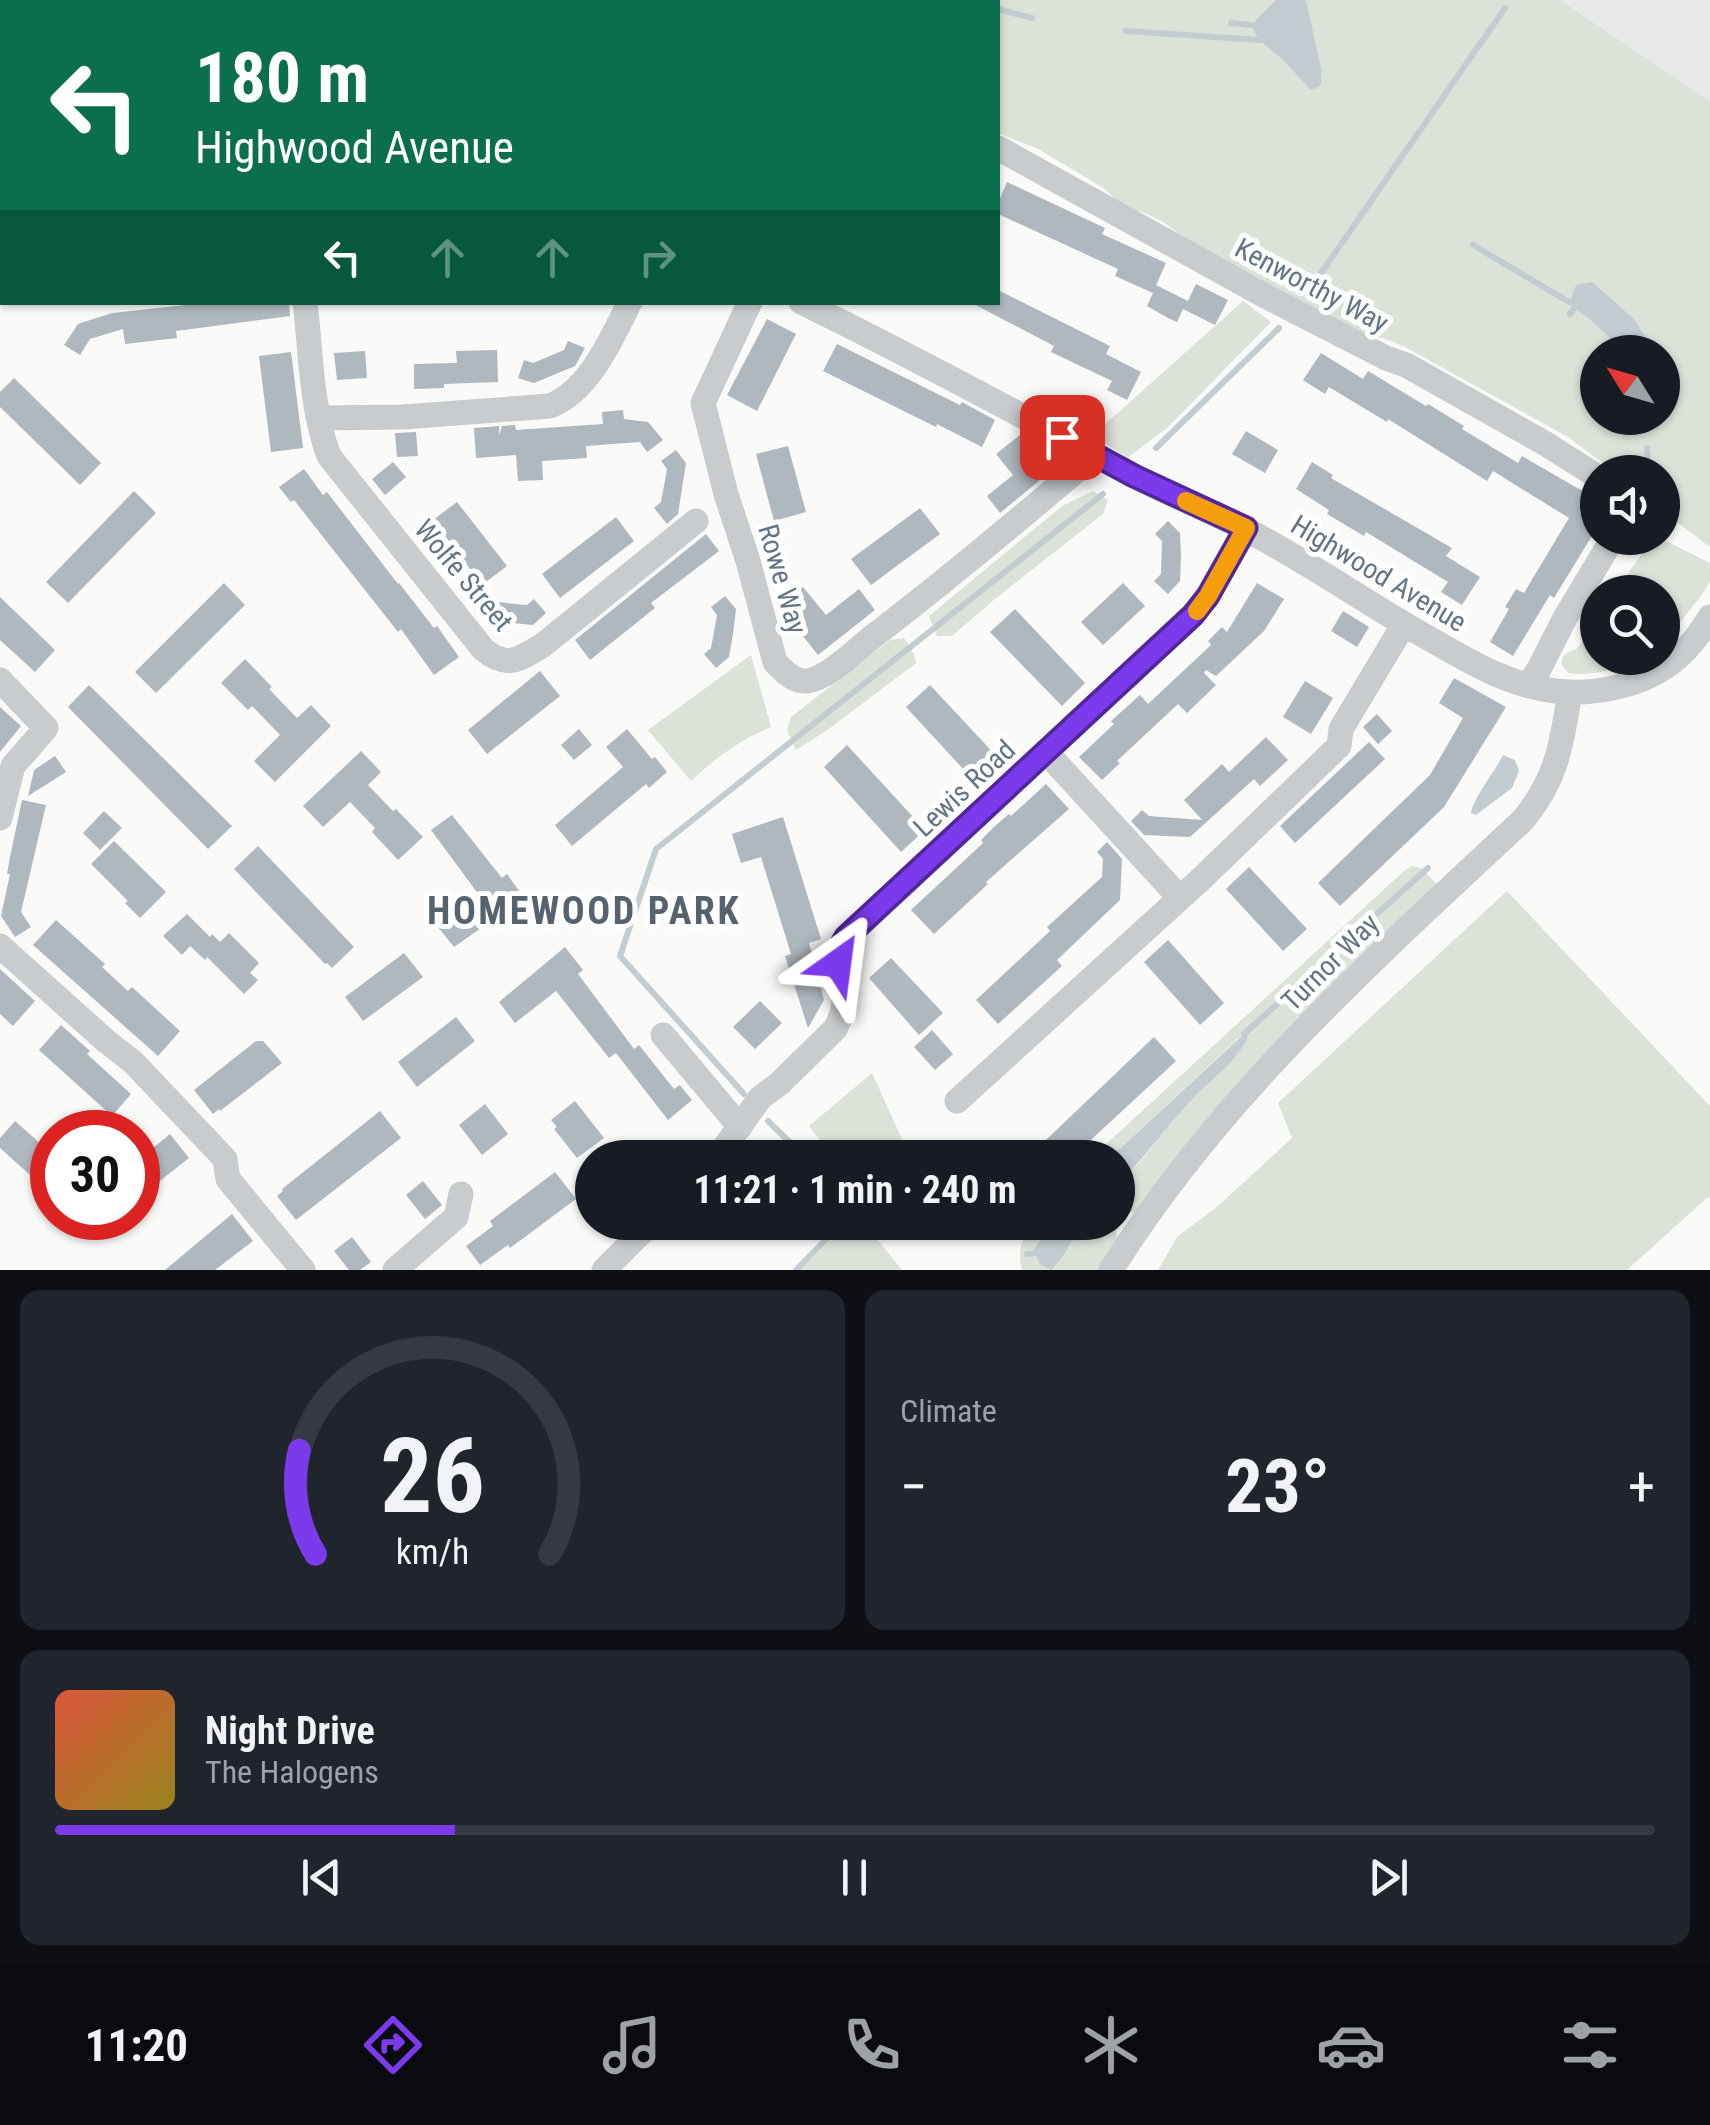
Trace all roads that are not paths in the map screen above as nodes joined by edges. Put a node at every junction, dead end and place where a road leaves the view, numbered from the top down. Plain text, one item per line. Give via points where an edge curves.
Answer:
1 (1000, 149) edge
2 (305, 305) edge
3 (628, 305) edge
4 (749, 305) edge
5 (814, 305) edge
6 (846, 312) edge
7 (320, 418) junction
8 (1088, 451) junction
9 (1580, 467) edge
10 (696, 520) dead end
11 (1246, 528) junction
12 (1603, 555) edge
13 (1710, 617) edge
14 (1404, 624) junction
15 (0, 680) edge
16 (1528, 685) junction
17 (1570, 692) junction
18 (1046, 752) junction
19 (0, 818) edge
20 (1180, 898) junction
21 (0, 946) edge
22 (664, 1035) dead end
23 (956, 1101) dead end
24 (740, 1127) junction
25 (730, 1140) edge
26 (461, 1194) dead end
27 (634, 1240) edge
28 (303, 1270) edge
29 (394, 1270) edge
30 (604, 1270) edge
31 (1111, 1270) edge

1 - 9 street, Kenworthy Way via 1267,297 1406,365
2 - 7 street, Wolfe Street
3 - 7 street via 579,388 564,401
4 - 8 street, Rowe Way via 704,404 775,662 796,679 828,672 1082,467
5 - 6 street, Highwood Avenue
6 - 8 street, Highwood Avenue
7 - 10 street, Wolfe Street via 329,456 496,659 508,662 543,645
8 - 11 street, Highwood Avenue
11 - 14 street, Highwood Avenue
11 - 18 street, Lewis Road via 1200,608
12 - 16 street
13 - 17 street, Highwood Avenue via 1679,657 1654,674
14 - 16 street, Highwood Avenue via 1494,675
14 - 20 street via 1341,729 1339,746
15 - 19 street via 46,728 13,766
16 - 17 street, Highwood Avenue
17 - 31 street, Turnor Way via 1560,754 1534,807 1306,1027 1195,1150
18 - 20 street
18 - 24 street, Lewis Road via 846,937 837,952 846,1001 841,1018 829,1037 760,1098
20 - 23 street
21 - 28 street via 133,1062 225,1158 228,1179
22 - 24 street
24 - 25 street, Lewis Road
26 - 29 street via 456,1216
27 - 30 street

